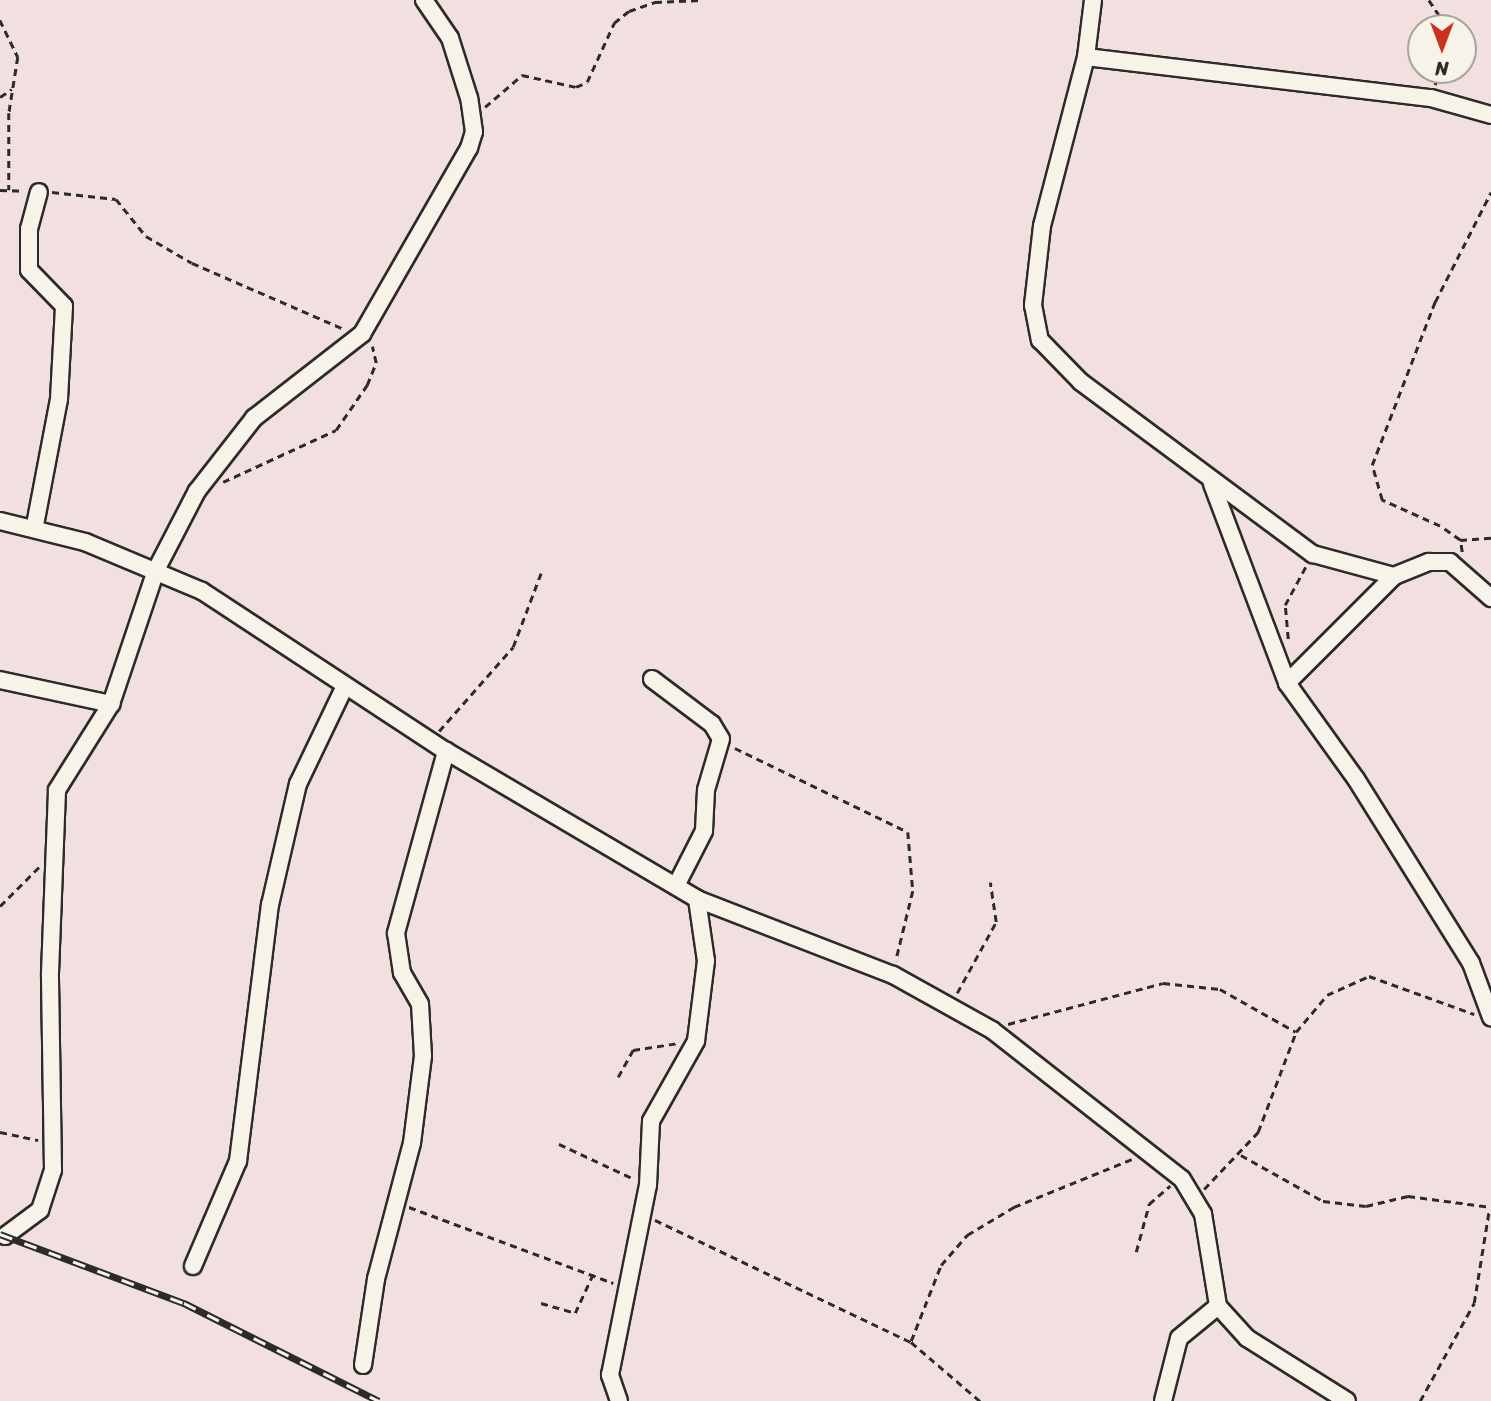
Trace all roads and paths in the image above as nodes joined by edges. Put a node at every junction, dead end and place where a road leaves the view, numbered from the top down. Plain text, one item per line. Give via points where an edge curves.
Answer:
1 (424, 0) edge
2 (702, 0) edge
3 (1093, 0) edge
4 (0, 20) edge
5 (1086, 57) junction
6 (12, 89) junction
7 (0, 97) edge
8 (1491, 115) edge
9 (474, 132) junction
10 (0, 190) edge
11 (9, 190) junction
12 (39, 192) junction
13 (1491, 192) edge
14 (362, 334) junction
15 (1212, 484) junction
16 (197, 491) junction
17 (0, 521) edge
18 (35, 525) junction
19 (1491, 538) edge
20 (1460, 540) junction
21 (1308, 562) dead end
22 (156, 570) junction
23 (1465, 570) junction
24 (541, 573) dead end
25 (1394, 576) junction
26 (1491, 598) edge
27 (1288, 646) dead end
28 (652, 679) dead end
29 (0, 680) edge
30 (1287, 683) junction
31 (345, 686) junction
32 (111, 704) junction
33 (431, 739) junction
34 (721, 739) junction
35 (446, 751) junction
36 (56, 837) junction
37 (990, 882) dead end
38 (676, 886) junction
39 (698, 899) junction
40 (0, 906) edge
41 (893, 975) junction
42 (950, 1003) junction
43 (1486, 1017) edge
44 (992, 1030) junction
45 (1296, 1032) junction
46 (696, 1041) junction
47 (618, 1077) dead end
48 (0, 1132) edge
49 (55, 1143) junction
50 (559, 1144) dead end
51 (1151, 1150) junction
52 (1241, 1155) junction
53 (1182, 1179) junction
54 (648, 1185) junction
55 (1195, 1197) junction
56 (397, 1203) junction
57 (1490, 1208) edge
58 (643, 1213) junction
59 (5, 1236) dead end
60 (1136, 1252) dead end
61 (193, 1266) dead end
62 (593, 1274) junction
63 (629, 1290) junction
64 (541, 1303) dead end
65 (1218, 1306) junction
66 (911, 1342) junction
67 (363, 1365) dead end
68 (619, 1401) edge
69 (980, 1401) edge
70 (1163, 1401) edge
71 (1346, 1401) edge
72 (1420, 1401) edge

1 - 9 street via 450,37
2 - 9 path via 655,2 629,11 614,23 587,82 553,84 522,75 507,81 481,111
3 - 5 street
4 - 6 path via 18,57
5 - 8 street via 1431,98
5 - 15 street via 1042,226 1033,305 1040,340 1080,382
6 - 7 path
6 - 11 path
9 - 14 street via 445,196
10 - 11 path
11 - 12 path
12 - 14 path via 116,199 146,236 192,263
12 - 18 street via 29,229 29,270 64,306 54,435
13 - 20 path via 1435,302 1372,465 1382,500
14 - 16 street via 254,418
14 - 16 path via 376,363 353,411 336,430
15 - 25 street via 1313,554
15 - 30 street
16 - 22 street
17 - 18 street
18 - 22 street
19 - 20 path
20 - 23 path
21 - 27 path via 1285,604
22 - 31 street via 202,591
22 - 32 street
23 - 25 street via 1429,562
23 - 26 street
24 - 33 path via 513,647
25 - 30 street
28 - 34 street via 712,724
29 - 32 street
30 - 43 street via 1356,779 1471,963
31 - 33 street
31 - 61 street via 298,784 270,905 238,1161
32 - 36 street via 57,790
33 - 35 street
34 - 38 street via 706,790 704,831
34 - 41 path via 775,772 908,832 913,891
35 - 38 street
35 - 56 street via 397,933 401,972 420,1004 423,1056
36 - 40 path via 26,887
36 - 49 street via 50,972
37 - 42 path via 996,922
38 - 39 street
39 - 41 street
39 - 46 street via 706,961
41 - 42 street
42 - 44 street
43 - 45 path via 1369,976 1328,995
44 - 45 path via 1163,983 1220,989
44 - 51 street
45 - 52 path via 1258,1132
46 - 47 path via 634,1050
46 - 54 street via 653,1112
48 - 49 path
49 - 59 street via 50,1194 33,1218
50 - 54 path
51 - 53 street
51 - 66 path via 1014,1207 967,1235 941,1265
52 - 55 path
52 - 57 path via 1323,1201 1366,1206 1419,1197
53 - 55 street
53 - 60 path via 1149,1204
54 - 58 street
55 - 65 street via 1209,1235
56 - 62 path
56 - 67 street
57 - 72 path via 1474,1303
58 - 63 street
58 - 66 path via 723,1257
62 - 63 path
62 - 64 path via 575,1313
63 - 68 street via 610,1375
65 - 70 street via 1179,1338
65 - 71 street via 1256,1344
66 - 69 path

